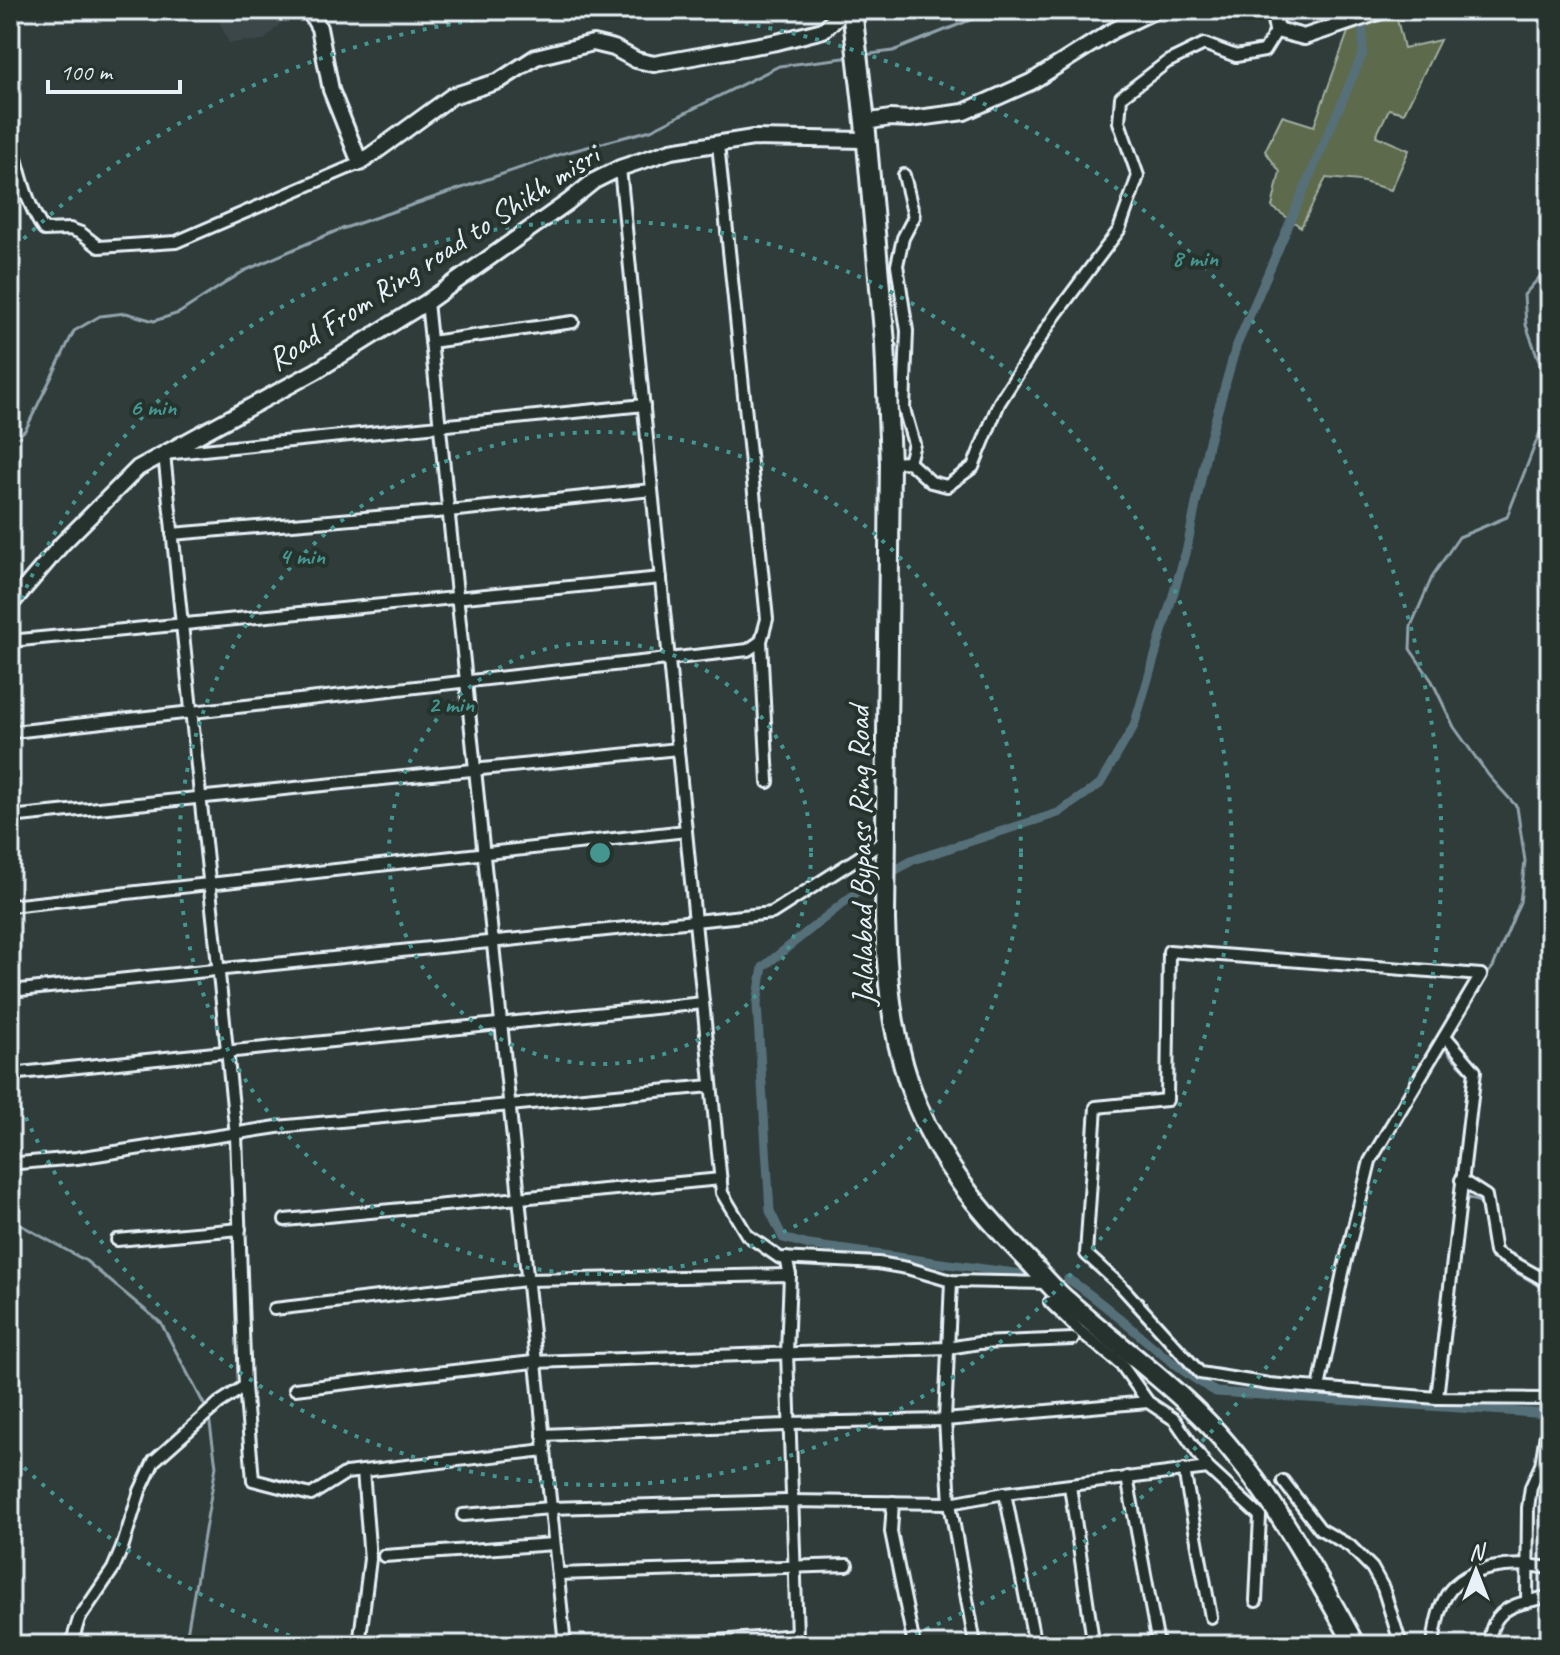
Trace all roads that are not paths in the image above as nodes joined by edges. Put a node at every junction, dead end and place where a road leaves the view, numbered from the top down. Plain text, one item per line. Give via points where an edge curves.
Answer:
1 (309, 10) edge
2 (1156, 10) edge
3 (1273, 10) edge
4 (1384, 10) edge
5 (850, 14) edge
6 (1277, 30) junction
7 (10, 116) edge
8 (866, 131) junction
9 (12, 133) edge
10 (718, 144) junction
11 (360, 163) junction
12 (620, 168) junction
13 (904, 175) dead end
14 (427, 302) junction
15 (573, 322) dead end
16 (431, 342) junction
17 (644, 405) junction
18 (439, 426) junction
19 (164, 454) junction
20 (900, 462) junction
21 (652, 490) junction
22 (448, 511) junction
23 (172, 534) junction
24 (661, 578) junction
25 (457, 598) junction
26 (10, 605) edge
27 (182, 626) junction
28 (10, 641) edge
29 (761, 641) junction
30 (669, 659) junction
31 (466, 682) junction
32 (191, 712) junction
33 (13, 732) dead end
34 (678, 749) junction
35 (473, 770) junction
36 (768, 782) dead end
37 (200, 798) junction
38 (10, 817) edge
39 (686, 831) junction
40 (886, 840) junction
41 (483, 854) junction
42 (209, 884) junction
43 (10, 906) edge
44 (695, 921) junction
45 (492, 942) junction
46 (218, 970) junction
47 (10, 991) edge
48 (703, 1003) junction
49 (501, 1024) junction
50 (1445, 1036) junction
51 (227, 1052) junction
52 (10, 1074) edge
53 (711, 1086) junction
54 (509, 1105) junction
55 (236, 1135) junction
56 (19, 1163) dead end
57 (721, 1179) junction
58 (1461, 1180) junction
59 (519, 1198) junction
60 (285, 1220) dead end
61 (240, 1229) junction
62 (117, 1240) dead end
63 (786, 1258) junction
64 (790, 1275) junction
65 (526, 1280) junction
66 (951, 1281) junction
67 (1550, 1283) edge
68 (1057, 1290) junction
69 (274, 1309) dead end
70 (1073, 1339) dead end
71 (948, 1348) junction
72 (787, 1353) junction
73 (533, 1362) junction
74 (245, 1386) junction
75 (1319, 1388) junction
76 (295, 1389) dead end
77 (1437, 1398) junction
78 (1550, 1399) edge
79 (1148, 1402) junction
80 (1550, 1409) edge
81 (945, 1420) junction
82 (789, 1423) junction
83 (543, 1435) junction
84 (545, 1450) junction
85 (1208, 1468) junction
86 (1184, 1470) junction
87 (363, 1471) junction
88 (1127, 1477) junction
89 (1283, 1481) dead end
90 (1070, 1486) junction
91 (1005, 1493) junction
92 (791, 1501) junction
93 (893, 1502) junction
94 (950, 1503) junction
95 (551, 1508) junction
96 (463, 1515) dead end
97 (554, 1544) junction
98 (384, 1556) dead end
99 (1526, 1563) junction
100 (847, 1565) dead end
101 (794, 1567) junction
102 (1550, 1568) edge
103 (558, 1574) junction
104 (1550, 1596) edge
105 (1256, 1601) dead end
106 (1527, 1602) junction
107 (1211, 1617) dead end
108 (1092, 1634) dead end
109 (1157, 1639) dead end
110 (795, 1640) edge
111 (975, 1644) edge
112 (71, 1645) edge
113 (359, 1645) edge
114 (565, 1645) edge
115 (661, 1645) edge
116 (914, 1645) edge
117 (1035, 1645) edge
118 (1355, 1645) edge
119 (1401, 1645) edge
120 (1433, 1645) edge
121 (1489, 1645) edge

1 - 11 street via 319,28 331,90
2 - 8 street, Road From Ring road to Shikh misri via 1031,82 964,112 890,118
3 - 6 street
4 - 6 street via 1304,37
5 - 8 highway, Jalalabad Bypass Ring Road
5 - 11 street via 823,30 777,42 654,64 593,43 536,57 499,81 452,96
6 - 20 street via 1264,51 1236,56 1204,44 1167,62 1121,97 1119,122 1138,176 1119,230 999,403 973,467 947,486
7 - 9 street
8 - 10 street, Road From Ring road to Shikh misri
8 - 20 highway, Jalalabad Bypass Ring Road
9 - 11 street via 44,230 70,229 99,247 176,242
10 - 12 street, Road From Ring road to Shikh misri via 671,151
10 - 29 street via 767,619
12 - 14 street, Road From Ring road to Shikh misri via 594,181
12 - 17 street
13 - 20 street via 914,217 897,265 907,331 904,409 914,444
14 - 16 street
14 - 19 street, Road From Ring road to Shikh misri via 316,371
15 - 16 street
16 - 18 street
17 - 18 street
17 - 21 street
18 - 19 street
18 - 22 street
19 - 23 street
19 - 26 street, Road From Ring road to Shikh misri via 113,491
20 - 40 highway, Jalalabad Bypass Ring Road
21 - 22 street
21 - 24 street
22 - 23 street
22 - 25 street
23 - 27 street
24 - 25 street
24 - 30 street
25 - 27 street
25 - 31 street
27 - 28 street
27 - 32 street
29 - 30 street via 748,650
29 - 36 street
30 - 31 street
30 - 34 street
31 - 32 street
31 - 35 street
32 - 33 street
32 - 37 street
34 - 35 street
34 - 39 street
35 - 37 street
35 - 41 street
37 - 38 street
37 - 42 street
39 - 41 street
39 - 44 street
40 - 44 street via 772,913
40 - 68 highway, Jalalabad Bypass Ring Road via 887,977 894,1029 914,1100 952,1174 997,1230
41 - 42 street
41 - 45 street
42 - 43 street
42 - 46 street
44 - 45 street
44 - 48 street
45 - 46 street
45 - 49 street
46 - 47 street
46 - 51 street
48 - 49 street
48 - 53 street
49 - 51 street
49 - 54 street
50 - 58 street via 1475,1071
50 - 75 street via 1370,1161
50 - 75 street via 1481,975 1169,951 1167,1100 1096,1107 1086,1254 1200,1373
51 - 52 street
51 - 55 street
53 - 54 street
53 - 57 street
54 - 55 street
54 - 59 street
55 - 56 street
55 - 61 street
57 - 59 street
57 - 63 street via 722,1193 747,1235
58 - 67 street via 1486,1196 1495,1252
58 - 77 street
59 - 60 street
59 - 65 street
61 - 62 street
61 - 74 street
63 - 64 street
63 - 66 street via 878,1263
64 - 65 street
64 - 72 street
65 - 69 street
65 - 73 street
66 - 68 street
66 - 71 street
68 - 79 street via 1050,1302 1121,1364
68 - 118 highway, Jalalabad Bypass Ring Road via 1200,1415 1265,1493
70 - 71 street
71 - 72 street
71 - 81 street
72 - 73 street
72 - 82 street
73 - 76 street
73 - 83 street
74 - 87 street via 253,1480 311,1495 346,1473
74 - 112 street via 154,1461 118,1558 79,1619
75 - 77 street
77 - 78 street
79 - 81 street
79 - 85 street via 1175,1420
80 - 99 street via 1541,1465 1531,1487
81 - 82 street
81 - 94 street
82 - 83 street
82 - 92 street
83 - 84 street
84 - 87 street
84 - 95 street
85 - 86 street
85 - 105 street via 1260,1516
86 - 88 street
86 - 107 street
87 - 113 street via 370,1559
88 - 90 street
88 - 109 street
89 - 119 street via 1320,1529 1350,1546 1372,1568
90 - 91 street
90 - 108 street
91 - 94 street
91 - 117 street
92 - 93 street
92 - 95 street
92 - 101 street
93 - 94 street
93 - 116 street via 891,1532
94 - 111 street
95 - 96 street
95 - 97 street
97 - 98 street
97 - 103 street
99 - 102 street
99 - 106 street
99 - 120 street via 1487,1568 1454,1587 1444,1599
100 - 101 street
101 - 103 street
101 - 110 street
103 - 114 street
104 - 106 street
106 - 121 street via 1502,1611
110 - 115 street

